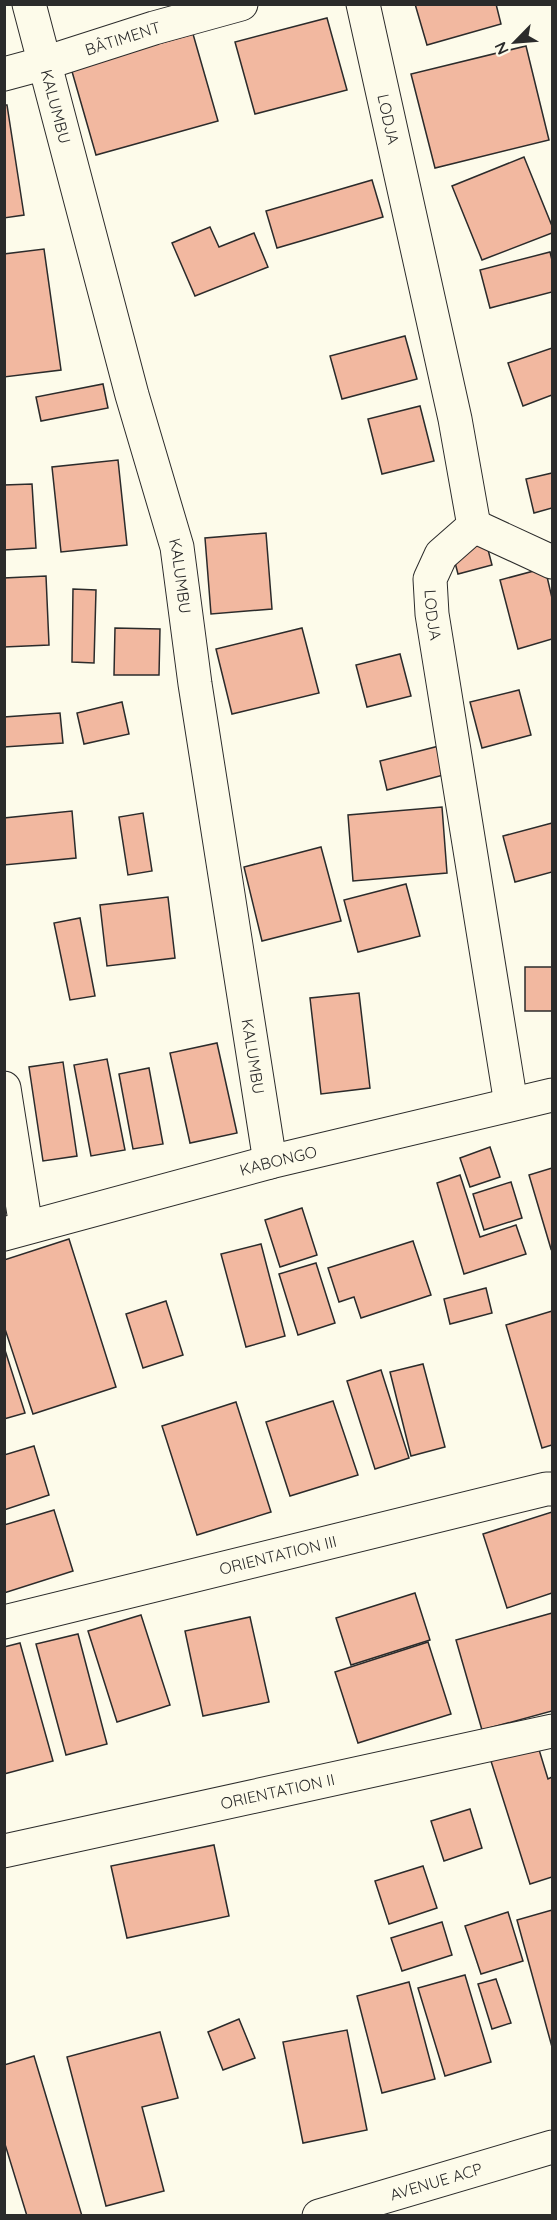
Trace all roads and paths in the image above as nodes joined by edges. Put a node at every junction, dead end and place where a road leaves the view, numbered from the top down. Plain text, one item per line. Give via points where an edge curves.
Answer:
1 (29, 4) edge
2 (241, 4) edge
3 (363, 4) edge
4 (45, 63) junction
5 (4, 74) edge
6 (474, 526) junction
7 (552, 562) edge
8 (4, 1088) edge
9 (552, 1095) edge
10 (512, 1104) junction
11 (270, 1162) junction
12 (15, 1230) edge
13 (552, 1490) edge
14 (4, 1622) edge
15 (552, 1731) edge
16 (4, 1851) edge
17 (552, 2147) edge
18 (319, 2216) edge

1 - 4 street, KALUMBU
2 - 4 street, BÂTIMENT
3 - 6 street, LODJA via 455,419
4 - 5 street, BÂTIMENT
4 - 11 street, KALUMBU via 132,395 177,547
6 - 7 street
6 - 10 street, LODJA via 441,555 430,579 434,626
8 - 12 street
9 - 10 street, KABONGO
10 - 11 street, KABONGO
11 - 12 street, KABONGO
13 - 14 street, ORIENTATION III
15 - 16 street, ORIENTATION II
17 - 18 street, AVENUE ACP

